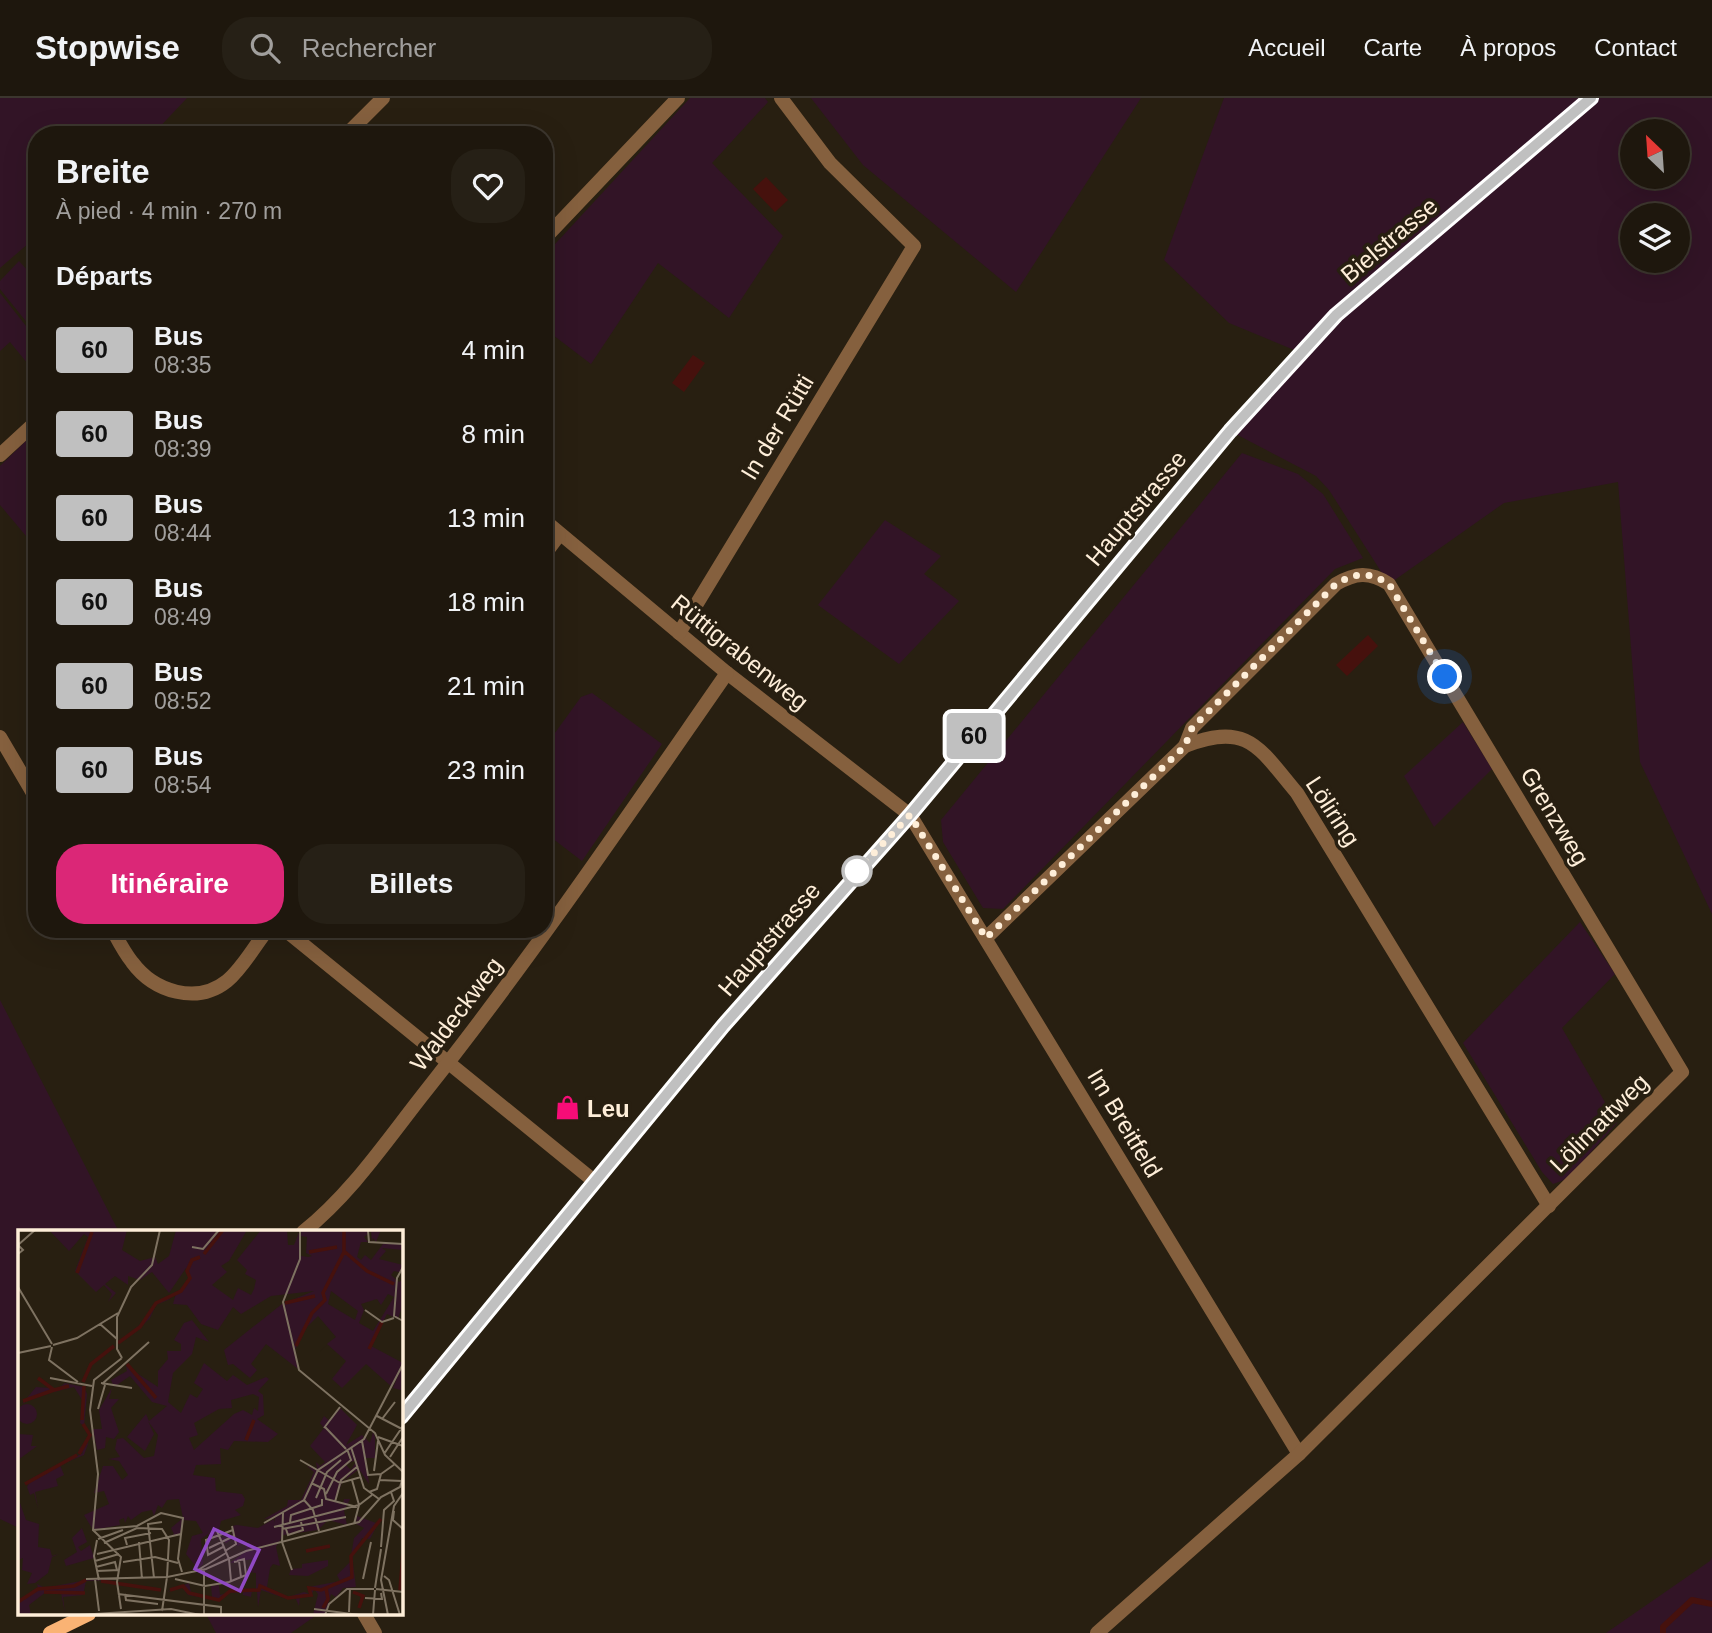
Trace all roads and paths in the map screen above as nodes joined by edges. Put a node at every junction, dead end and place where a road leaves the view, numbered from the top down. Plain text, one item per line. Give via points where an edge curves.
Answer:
1 (383, 98) edge
2 (678, 98) edge
3 (781, 98) edge
4 (1591, 98) edge
5 (355, 126) edge
6 (553, 230) edge
7 (28, 429) edge
8 (1230, 431) joint
9 (0, 455) edge
10 (553, 529) edge
11 (559, 535) junction
12 (553, 543) edge
13 (679, 633) junction
14 (727, 673) junction
15 (0, 737) edge
16 (1185, 746) junction
17 (28, 785) edge
18 (910, 815) junction
19 (553, 920) edge
20 (117, 938) edge
21 (261, 938) edge
22 (295, 938) edge
23 (540, 938) edge
24 (986, 938) junction
25 (447, 1064) junction
26 (1682, 1072) joint
27 (594, 1181) junction
28 (1549, 1206) junction
29 (306, 1230) edge
30 (402, 1416) edge
31 (1299, 1454) junction
32 (85, 1616) edge
33 (365, 1616) edge
34 (50, 1633) edge
35 (375, 1633) edge
36 (1097, 1633) edge

1 - 5 street
2 - 6 street
3 - 13 street, In der Rütti via 830,163 914,246
4 - 8 main road, Bielstrasse via 1336,315
7 - 9 street
8 - 18 main road, Hauptstrasse
10 - 11 street, Rüttigrabenweg
11 - 12 street
11 - 13 street, Rüttigrabenweg
13 - 14 street, Rüttigrabenweg
14 - 18 street, Rüttigrabenweg
14 - 19 street, Waldeckweg
15 - 17 street
16 - 24 street, Löliring
16 - 26 street, Grenzweg via 1192,728 1336,584 1363,574 1389,584
16 - 28 street, Löliring via 1212,735 1236,737 1257,746 1297,793
18 - 24 street, Im Breitfeld
18 - 27 main road, Hauptstrasse via 752,992
20 - 21 street via 132,964 155,983 178,993 202,995 228,980
22 - 25 street
23 - 25 street, Waldeckweg
24 - 31 street, Im Breitfeld
25 - 27 street
25 - 29 street, Waldeckweg via 350,1187
26 - 28 street, Lölimattweg
27 - 30 main road, Hauptstrasse
28 - 31 street, Lölimattweg
31 - 36 street, Lölimattweg
32 - 34 main road
33 - 35 street

